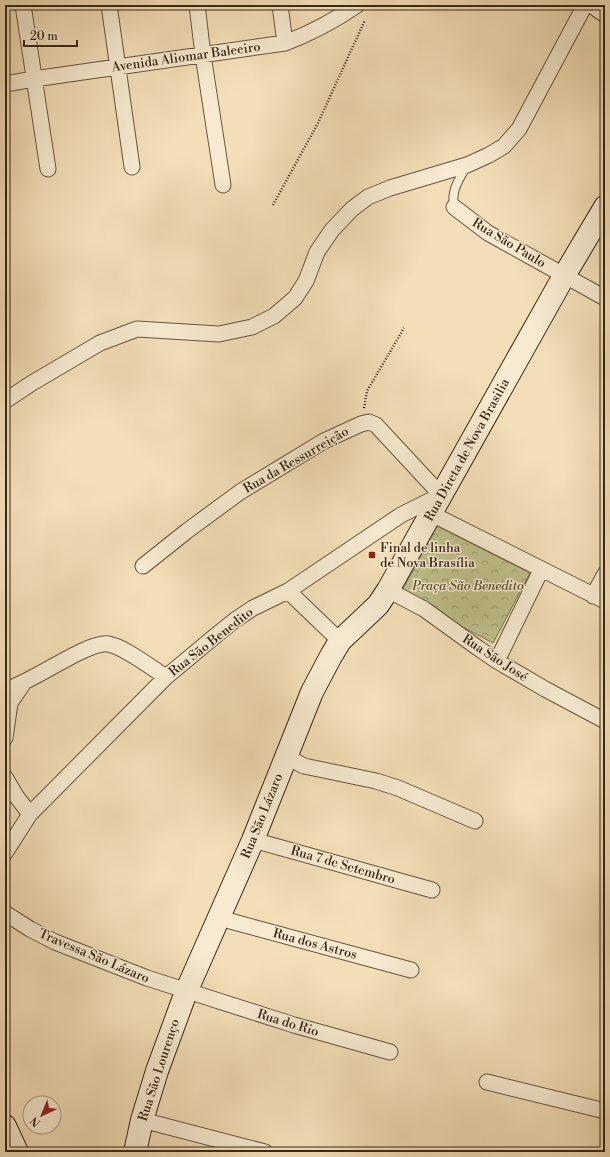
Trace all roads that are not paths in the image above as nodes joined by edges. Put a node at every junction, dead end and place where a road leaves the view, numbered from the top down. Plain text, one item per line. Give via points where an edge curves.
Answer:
1 (23, 5) edge
2 (109, 5) edge
3 (197, 5) edge
4 (280, 5) edge
5 (357, 5) edge
6 (585, 5) edge
7 (591, 5) edge
8 (605, 15) edge
9 (285, 43) junction
10 (203, 55) junction
11 (117, 67) junction
12 (34, 79) junction
13 (5, 84) edge
14 (467, 165) junction
15 (132, 167) dead end
16 (48, 169) dead end
17 (223, 185) dead end
18 (454, 207) joint
19 (605, 207) edge
20 (564, 276) junction
21 (605, 298) edge
22 (5, 401) edge
23 (441, 495) junction
24 (424, 510) junction
25 (143, 566) dead end
26 (541, 570) junction
27 (605, 574) edge
28 (388, 590) junction
29 (288, 591) junction
30 (599, 599) edge
31 (340, 641) junction
32 (498, 661) junction
33 (166, 677) junction
34 (23, 684) junction
35 (5, 690) edge
36 (605, 721) edge
37 (5, 738) edge
38 (285, 756) junction
39 (5, 777) edge
40 (30, 814) junction
41 (475, 821) dead end
42 (253, 840) junction
43 (5, 853) edge
44 (432, 890) dead end
45 (5, 913) edge
46 (219, 918) junction
47 (411, 970) dead end
48 (186, 992) junction
49 (390, 1052) dead end
50 (487, 1082) dead end
51 (605, 1111) edge
52 (142, 1120) junction
53 (5, 1126) edge
54 (135, 1151) edge
55 (17, 1152) edge
56 (265, 1152) edge

1 - 12 street
2 - 11 street
3 - 10 street
4 - 9 street
5 - 9 street, Avenida Aliomar Baleeiro via 309,34
6 - 14 street via 519,130 504,146
7 - 8 street
9 - 10 street, Avenida Aliomar Baleeiro
10 - 11 street, Avenida Aliomar Baleeiro
10 - 17 street
11 - 12 street, Avenida Aliomar Baleeiro
11 - 15 street
12 - 13 street, Avenida Aliomar Baleeiro
12 - 16 street
14 - 18 lane, Rua São Paulo via 455,187 452,198
14 - 22 street via 390,188 368,197 352,209 332,230 317,252 306,281 295,298 274,316 252,327 219,334 137,329 100,343
18 - 20 street, Rua São Paulo via 488,233
19 - 20 main road, Rua Direta de Nova Brasilia
20 - 21 street, Rua São Paulo
20 - 23 main road, Rua Direta de Nova Brasilia
23 - 24 main road, Rua Direta de Nova Brasilia
23 - 25 street, Rua da Ressurreição via 376,425 369,422 324,441 240,492
24 - 26 street
24 - 28 main road, Rua Direta de Nova Brasilia
24 - 29 street, Rua São Benedito via 401,515
26 - 30 street
26 - 32 street
27 - 30 street
28 - 31 main road, Rua Direta de Nova Brasilia via 378,605
28 - 32 street, Rua São José via 424,609
29 - 31 street
29 - 33 street, Rua São Benedito via 235,620
31 - 38 main road, Rua São Lázaro via 312,692
32 - 36 street, Rua São José
33 - 34 street via 118,647 107,643 86,649
33 - 40 street, Rua São Benedito
34 - 35 street
34 - 37 street via 10,703
38 - 41 street via 304,766 398,788
38 - 42 main road, Rua São Lázaro
39 - 40 street
40 - 43 street
42 - 44 street, Rua 7 de Setembro
42 - 46 main road, Rua São Lázaro
45 - 48 street, Travessa São Lázaro via 55,942
46 - 47 street, Rua dos Astros
46 - 48 main road, Rua São Lázaro
48 - 49 street, Rua do Rio
48 - 52 main road, Rua São Lourenço
50 - 51 street
52 - 54 main road, Rua São Lourenço
52 - 56 street
53 - 55 main road

